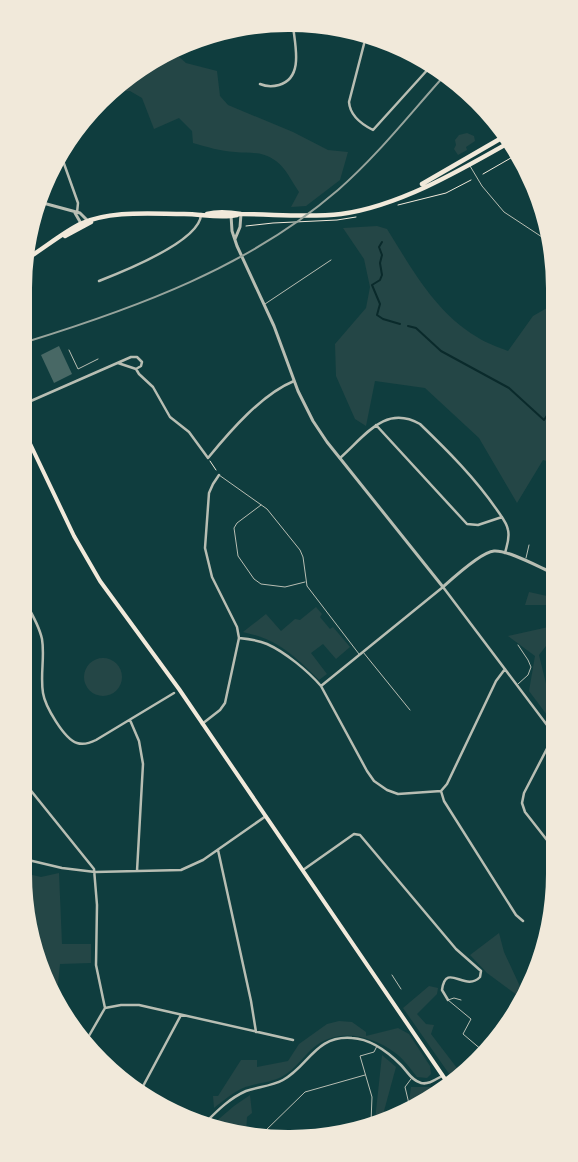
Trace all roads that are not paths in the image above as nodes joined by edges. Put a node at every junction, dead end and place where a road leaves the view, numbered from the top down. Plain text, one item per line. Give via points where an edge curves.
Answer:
1 (293, 32) edge
2 (364, 44) dead end
3 (425, 72) edge
4 (260, 84) dead end
5 (498, 140) edge
6 (502, 146) edge
7 (466, 158) junction
8 (65, 165) edge
9 (469, 165) junction
10 (406, 194) junction
11 (47, 204) edge
12 (76, 213) junction
13 (204, 214) junction
14 (231, 214) junction
15 (241, 214) junction
16 (90, 222) junction
17 (82, 226) junction
18 (540, 235) edge
19 (235, 239) junction
20 (35, 253) edge
21 (330, 260) dead end
22 (99, 282) dead end
23 (264, 305) junction
24 (69, 350) dead end
25 (98, 359) dead end
26 (118, 363) junction
27 (136, 369) junction
28 (294, 381) junction
29 (32, 401) edge
30 (376, 425) junction
31 (32, 448) edge
32 (340, 458) junction
33 (220, 475) joint
34 (262, 504) junction
35 (502, 517) junction
36 (529, 545) dead end
37 (504, 553) junction
38 (525, 561) junction
39 (546, 570) edge
40 (305, 582) junction
41 (443, 587) junction
42 (32, 615) edge
43 (239, 638) junction
44 (518, 645) dead end
45 (363, 652) junction
46 (359, 654) junction
47 (505, 668) junction
48 (517, 685) junction
49 (321, 686) junction
50 (174, 693) dead end
51 (410, 710) dead end
52 (130, 720) junction
53 (202, 724) junction
54 (546, 725) edge
55 (546, 749) edge
56 (441, 791) junction
57 (32, 792) edge
58 (266, 816) junction
59 (546, 839) edge
60 (218, 850) junction
61 (32, 861) edge
62 (303, 870) junction
63 (95, 872) junction
64 (137, 872) junction
65 (523, 921) dead end
66 (392, 975) dead end
67 (401, 989) dead end
68 (448, 1000) junction
69 (461, 1000) dead end
70 (105, 1008) junction
71 (181, 1015) junction
72 (256, 1032) junction
73 (90, 1034) edge
74 (293, 1040) dead end
75 (377, 1046) junction
76 (478, 1046) edge
77 (365, 1075) junction
78 (443, 1076) joint
79 (412, 1078) junction
80 (144, 1084) edge
81 (408, 1100) edge
82 (371, 1116) edge
83 (211, 1117) edge
84 (268, 1128) edge

1 - 4 street via 296,67 292,77 282,84 267,87
2 - 3 street via 348,102 353,115 373,130
5 - 7 main road
6 - 9 main road
7 - 9 lane
7 - 10 main road
8 - 12 street via 78,203
9 - 10 main road
9 - 18 lane via 504,212
10 - 15 main road via 349,212 303,216
11 - 12 street
12 - 16 street
12 - 17 street
13 - 14 main road
13 - 16 main road via 123,215
13 - 22 street via 178,243
14 - 15 main road
14 - 19 street
15 - 19 street
16 - 17 main road
17 - 20 main road
19 - 23 street
21 - 23 lane
23 - 28 street
24 - 25 lane via 78,369
26 - 27 street
26 - 27 street via 137,357 142,362
26 - 29 street
27 - 28 street via 153,387 170,417 190,432 208,458 254,409
28 - 32 street via 313,421
30 - 32 street
30 - 35 street via 467,524
30 - 35 street via 397,416 420,424 458,460
31 - 53 main road via 86,560
32 - 41 street
33 - 34 lane
33 - 43 street via 209,493 205,548 212,577
34 - 40 lane via 301,553
34 - 40 lane via 234,528 238,556 261,584 285,587
35 - 37 street via 509,534
36 - 38 lane
37 - 38 street
37 - 41 street via 487,553
38 - 39 street
40 - 46 lane
41 - 45 street
41 - 47 street
42 - 52 street via 42,640 44,698 51,715 69,738 78,744 87,744
43 - 49 street via 253,639 277,650
43 - 53 street via 225,703
44 - 48 lane via 531,667 526,678
45 - 46 street
45 - 51 lane
46 - 49 street
47 - 48 street
47 - 56 street
48 - 54 street
49 - 56 street via 374,781 398,794
50 - 52 street
52 - 64 street via 142,764
53 - 58 main road
55 - 59 street via 522,803 525,812
56 - 65 street via 516,915
57 - 63 street
58 - 60 street
58 - 62 main road
60 - 64 street via 181,870
60 - 72 street
61 - 63 street
62 - 68 street via 354,834 360,835 456,949 481,971 479,978 472,983 454,977 445,981 442,990
62 - 78 main road
63 - 64 street
63 - 70 street via 96,965
66 - 67 lane
68 - 69 lane
68 - 76 lane via 471,1019 462,1034
70 - 71 street via 127,1004
70 - 73 street
71 - 72 street
71 - 80 street
72 - 74 street
75 - 77 lane via 374,1052 360,1056
75 - 79 street
75 - 83 street via 354,1038 339,1038 323,1044 291,1075 280,1082 246,1091
77 - 82 lane via 372,1097
77 - 84 lane via 305,1092
78 - 79 street via 424,1083
79 - 81 lane via 405,1086

